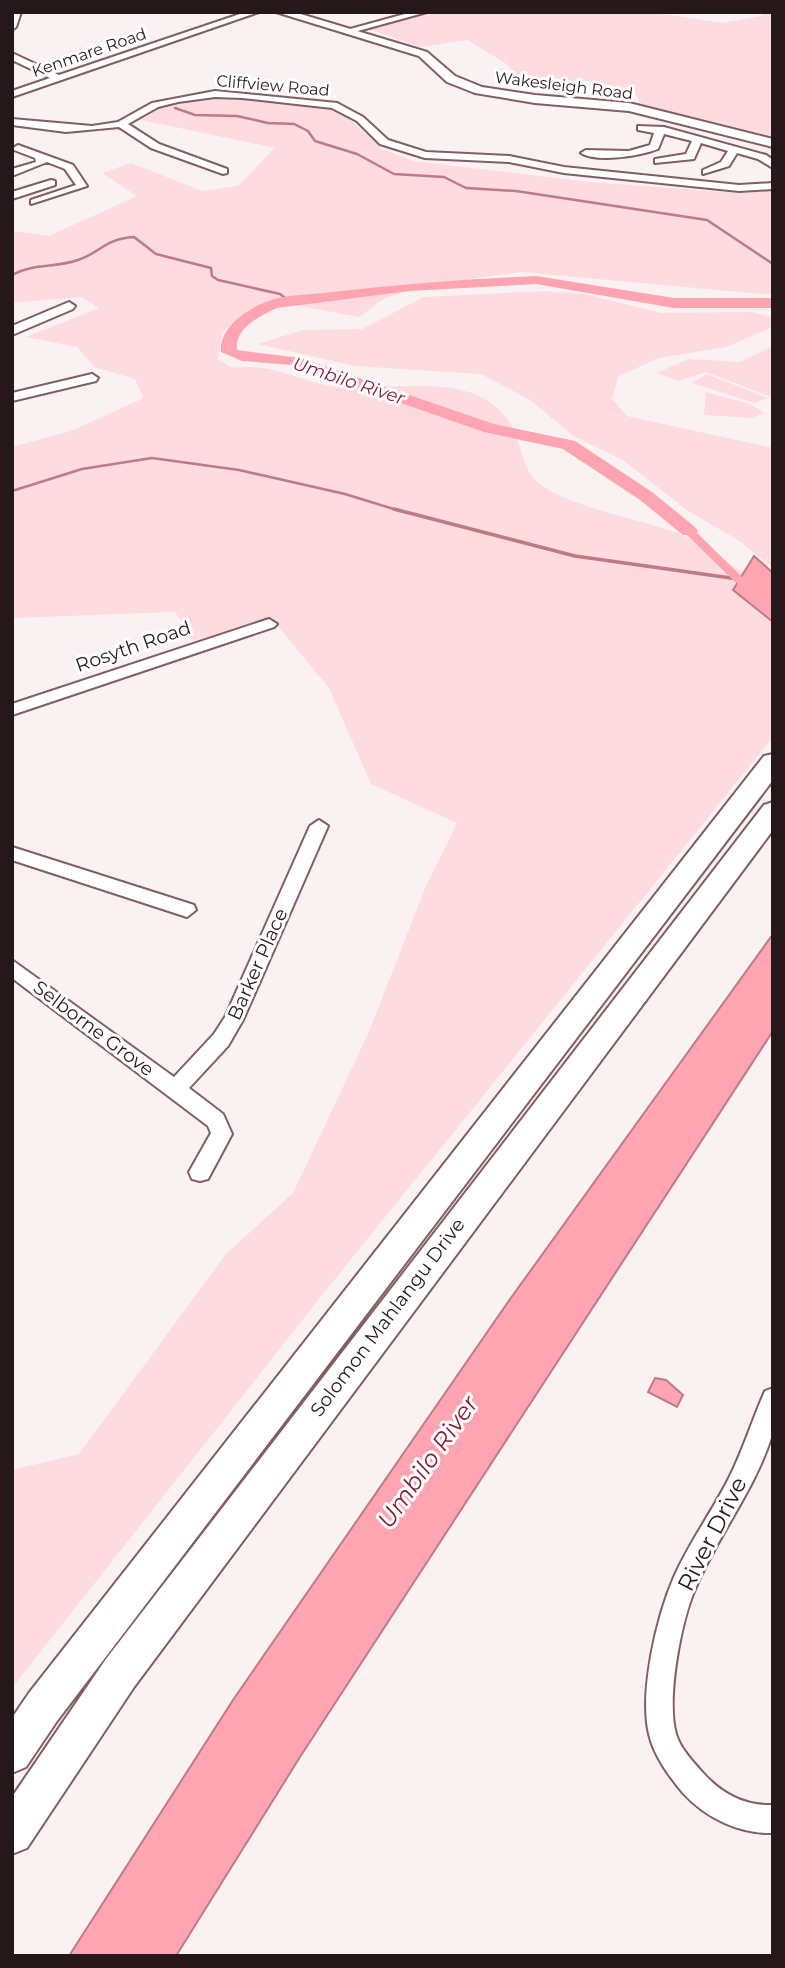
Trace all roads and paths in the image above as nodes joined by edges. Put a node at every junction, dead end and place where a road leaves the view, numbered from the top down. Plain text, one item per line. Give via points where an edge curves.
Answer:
1 (17, 12) edge
2 (255, 12) edge
3 (281, 12) edge
4 (423, 12) edge
5 (12, 27) edge
6 (356, 30) junction
7 (12, 57) edge
8 (58, 78) junction
9 (12, 94) edge
10 (12, 121) edge
11 (121, 124) junction
12 (49, 127) junction
13 (707, 127) junction
14 (641, 128) dead end
15 (664, 130) junction
16 (695, 138) junction
17 (21, 143) edge
18 (773, 143) edge
19 (734, 149) junction
20 (586, 153) dead end
21 (39, 155) junction
22 (659, 162) dead end
23 (223, 171) dead end
24 (763, 171) edge
25 (707, 172) dead end
26 (12, 173) edge
27 (76, 175) junction
28 (773, 186) edge
29 (12, 196) edge
30 (35, 202) dead end
31 (69, 306) dead end
32 (12, 331) edge
33 (92, 378) dead end
34 (12, 397) edge
35 (269, 624) dead end
36 (12, 710) edge
37 (773, 762) edge
38 (773, 811) edge
39 (319, 826) dead end
40 (12, 853) edge
41 (187, 910) dead end
42 (12, 967) edge
43 (175, 1089) junction
44 (200, 1172) dead end
45 (773, 1398) edge
46 (12, 1753) edge
47 (773, 1819) edge
48 (12, 1833) edge

1 - 5 street
2 - 8 street, Kenmare Road
3 - 6 main road, Wakesleigh Road
4 - 6 street
6 - 13 main road, Wakesleigh Road via 423,54 452,79 479,90 629,107
7 - 8 street
8 - 9 street, Kenmare Road
10 - 12 street, Cliffview Road
11 - 12 street, Cliffview Road via 92,129
11 - 23 street via 158,147
11 - 28 street, Cliffview Road via 163,102 215,94 322,103 351,113 393,147 425,155 509,159 564,170 739,188
12 - 17 street
13 - 16 street
13 - 18 main road, Wakesleigh Road
14 - 15 street
15 - 16 street
15 - 20 street via 654,147 646,150
16 - 19 street
16 - 22 street via 690,157
17 - 21 street
19 - 24 street via 766,159
19 - 25 street via 725,164
21 - 26 street via 42,163
21 - 27 street
27 - 29 street
27 - 30 street via 82,186
31 - 32 street
33 - 34 street
35 - 36 street, Rosyth Road
37 - 46 highway, Solomon Mahlangu Drive via 369,1282
38 - 48 highway, Solomon Mahlangu Drive via 145,1639
39 - 43 street, Barker Place via 233,1020 221,1040
40 - 41 street
42 - 43 street, Selborne Grove
43 - 44 street, Selborne Grove via 220,1126 219,1143
45 - 47 street, River Drive via 737,1487 682,1587 666,1665 661,1723 673,1754 699,1789 742,1816

